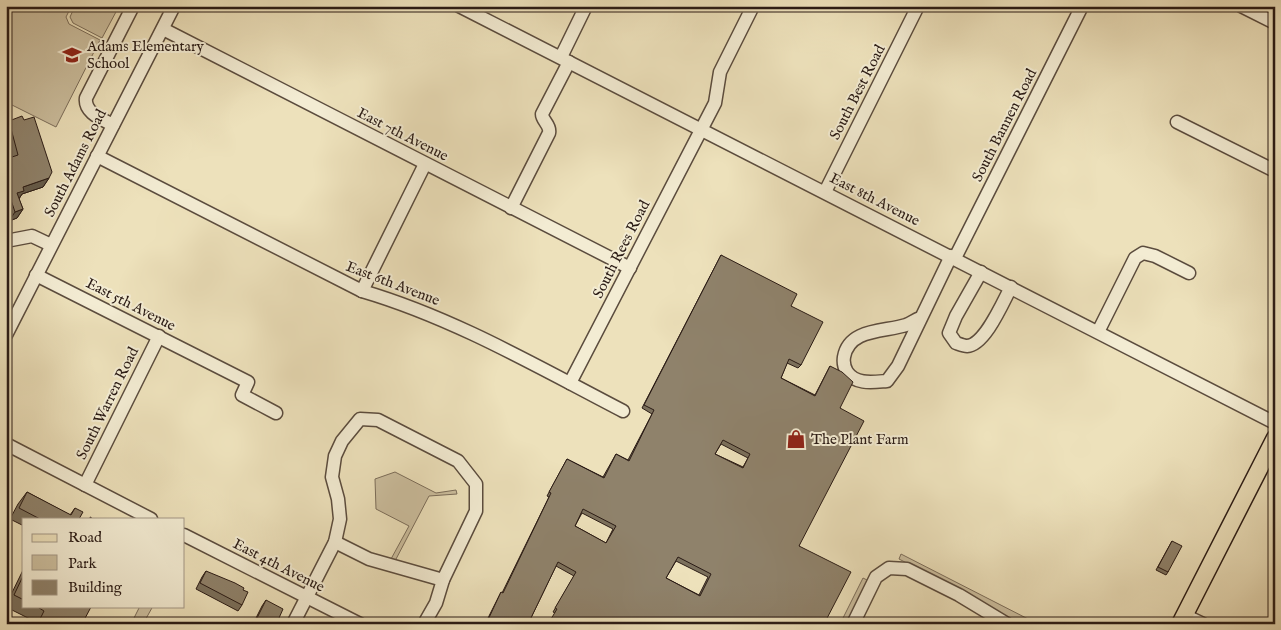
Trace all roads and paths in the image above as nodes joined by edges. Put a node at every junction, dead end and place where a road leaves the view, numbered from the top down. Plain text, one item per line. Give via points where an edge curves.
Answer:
1 (133, 6) edge
2 (174, 6) edge
3 (459, 6) edge
4 (586, 6) edge
5 (753, 6) edge
6 (918, 6) edge
7 (1082, 6) edge
8 (1241, 6) edge
9 (1275, 24) edge
10 (163, 29) junction
11 (565, 60) junction
12 (1178, 122) dead end
13 (113, 125) junction
14 (701, 129) junction
15 (97, 156) junction
16 (425, 164) junction
17 (1275, 171) edge
18 (825, 192) junction
19 (511, 208) junction
20 (6, 240) edge
21 (51, 245) junction
22 (953, 257) junction
23 (630, 268) junction
24 (981, 272) junction
25 (1189, 273) dead end
26 (36, 275) junction
27 (1011, 287) junction
28 (362, 291) junction
29 (920, 318) junction
30 (1098, 332) junction
31 (6, 335) edge
32 (158, 336) junction
33 (570, 384) junction
34 (624, 411) dead end
35 (276, 413) dead end
36 (1275, 422) edge
37 (1275, 438) edge
38 (6, 444) edge
39 (85, 485) junction
40 (149, 518) edge
41 (185, 536) edge
42 (335, 542) junction
43 (443, 580) junction
44 (306, 597) junction
45 (1182, 619) edge
46 (293, 624) edge
47 (360, 624) edge
48 (424, 624) edge
49 (853, 624) edge
50 (1007, 624) edge
51 (1203, 624) edge

1 - 13 street via 86,101 90,111
2 - 10 street, South Adams Road
3 - 11 street, East 8th Avenue
4 - 11 street
5 - 14 street, South Rees Road via 720,72 714,103
6 - 18 street, South Best Road
7 - 22 street, South Bannen Road
8 - 9 street
10 - 13 street, South Adams Road
10 - 16 street, East 7th Avenue
11 - 14 street, East 8th Avenue
11 - 19 street via 542,114 549,133
12 - 17 street
13 - 15 street, South Adams Road
14 - 18 street, East 8th Avenue
14 - 23 street, South Rees Road
15 - 21 street, South Adams Road
15 - 28 street, East 6th Avenue
16 - 19 street, East 7th Avenue
16 - 28 street
18 - 22 street, East 8th Avenue
19 - 23 street, East 7th Avenue
20 - 21 street via 32,236
21 - 26 street, South Adams Road
22 - 24 street, East 8th Avenue
22 - 29 street, South Bannen Road
23 - 33 street, South Rees Road
24 - 27 street, East 8th Avenue
24 - 27 street via 949,333 956,343 968,346 978,342
25 - 30 street via 1155,256 1143,253 1135,258
26 - 31 street, South Adams Road
26 - 32 street, East 5th Avenue
27 - 30 street, East 8th Avenue
28 - 33 street, East 6th Avenue via 451,323
29 - 29 street, South Bannen Road via 898,366 886,381 862,382 848,374 843,364 846,350 854,340 866,333 906,325
30 - 36 street, East 8th Avenue
32 - 35 street, East 5th Avenue via 248,382 242,395
32 - 39 street, South Warren Road
33 - 34 street, East 6th Avenue
37 - 45 main road
38 - 39 street
39 - 40 street
41 - 44 street, East 4th Avenue
42 - 43 street via 369,559
42 - 43 street via 340,519 332,478 335,456 342,441 360,419 378,420 458,461 476,484 476,511
42 - 44 street
43 - 48 street via 436,603
44 - 46 street
44 - 47 street, East 4th Avenue
45 - 51 street
49 - 50 street via 876,577 889,568 906,569 959,595

